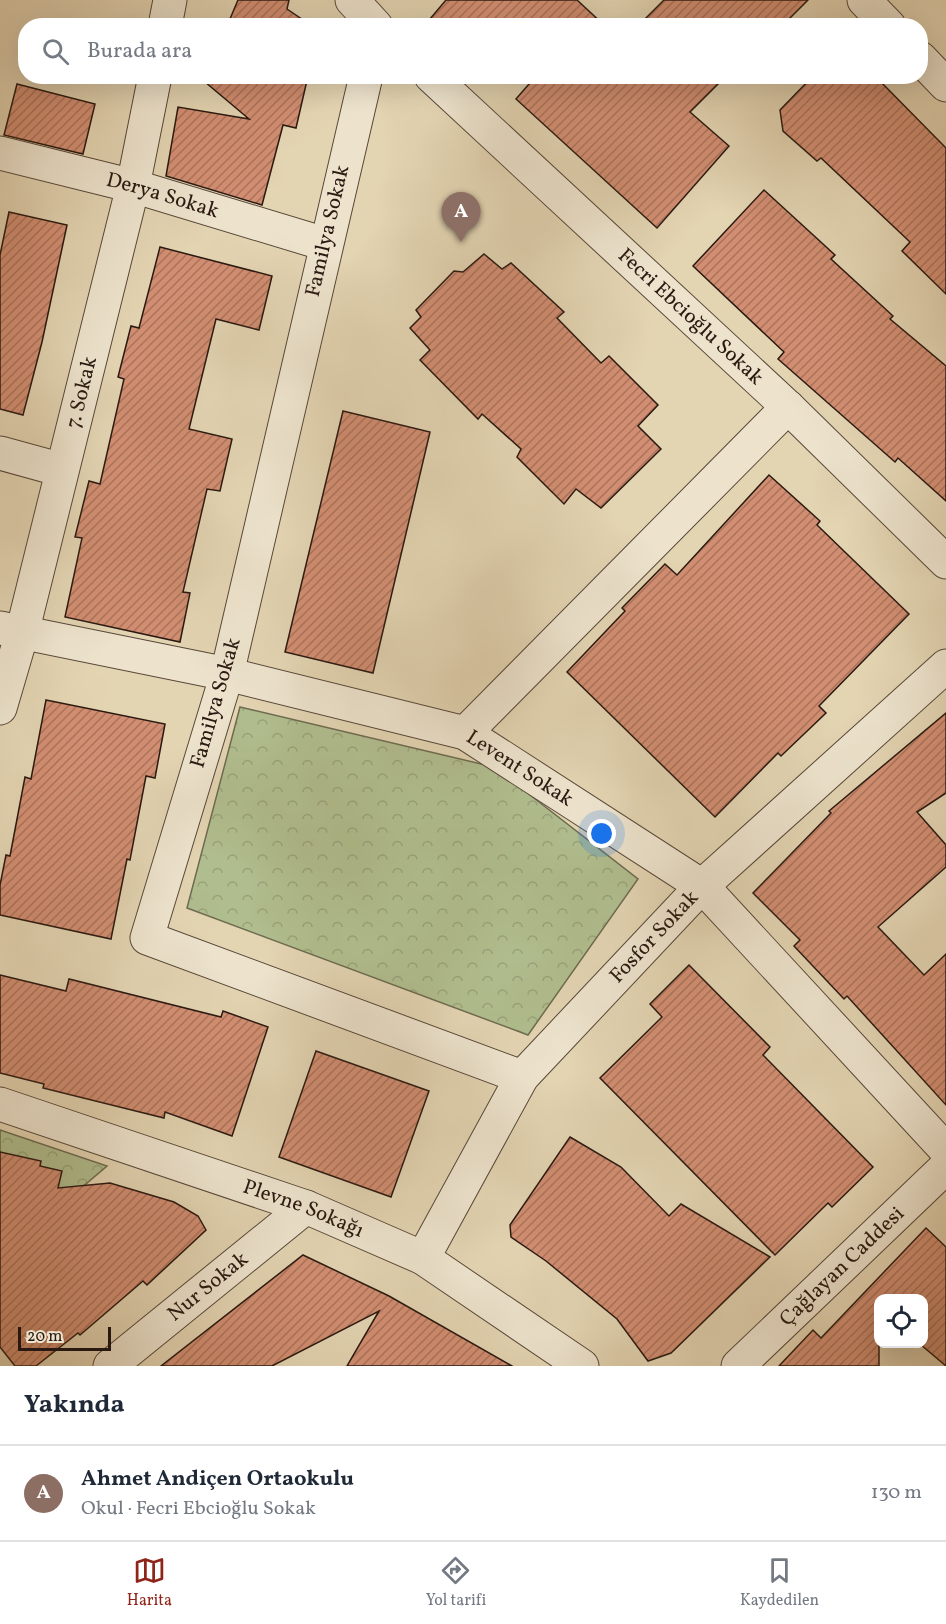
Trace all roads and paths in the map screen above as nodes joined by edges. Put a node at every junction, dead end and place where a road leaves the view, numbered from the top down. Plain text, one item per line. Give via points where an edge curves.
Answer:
1 (170, 0) edge
2 (351, 0) edge
3 (864, 0) edge
4 (167, 18) edge
5 (368, 18) edge
6 (881, 18) edge
7 (928, 66) edge
8 (153, 84) edge
9 (364, 84) edge
10 (440, 84) edge
11 (946, 85) edge
12 (0, 153) edge
13 (133, 186) junction
14 (325, 244) junction
15 (788, 407) junction
16 (0, 453) edge
17 (63, 470) junction
18 (946, 562) edge
19 (11, 630) edge
20 (946, 666) edge
21 (227, 674) junction
22 (0, 708) edge
23 (465, 733) junction
24 (702, 886) junction
25 (522, 1077) junction
26 (0, 1104) edge
27 (946, 1150) edge
28 (946, 1167) edge
29 (306, 1207) junction
30 (423, 1258) junction
31 (114, 1365) edge
32 (582, 1366) edge
33 (738, 1366) edge

1 - 4 street
2 - 5 street
3 - 6 street
7 - 11 street
8 - 13 street, 7. Sokak
9 - 14 street, Familya Sokak
10 - 15 street, Fecri Ebcioğlu Sokak
12 - 13 street, Derya Sokak
13 - 14 street, Derya Sokak
13 - 17 street, 7. Sokak
14 - 21 street, Familya Sokak
15 - 18 street, Fecri Ebcioğlu Sokak
15 - 23 street
16 - 17 street
17 - 19 street, 7. Sokak
19 - 21 street, Levent Sokak
19 - 22 street, 7. Sokak
20 - 24 street, Fosfor Sokak
21 - 23 street, Levent Sokak
21 - 25 street, Familya Sokak via 147,938
23 - 24 street, Levent Sokak
24 - 25 street, Fosfor Sokak
24 - 27 street, Levent Sokak
25 - 30 street, Fosfor Sokak
26 - 29 street, Plevne Sokağı
28 - 33 street, Çağlayan Caddesi
29 - 30 street, Plevne Sokağı
29 - 31 street, Nur Sokak
30 - 32 street, Plevne Sokağı

